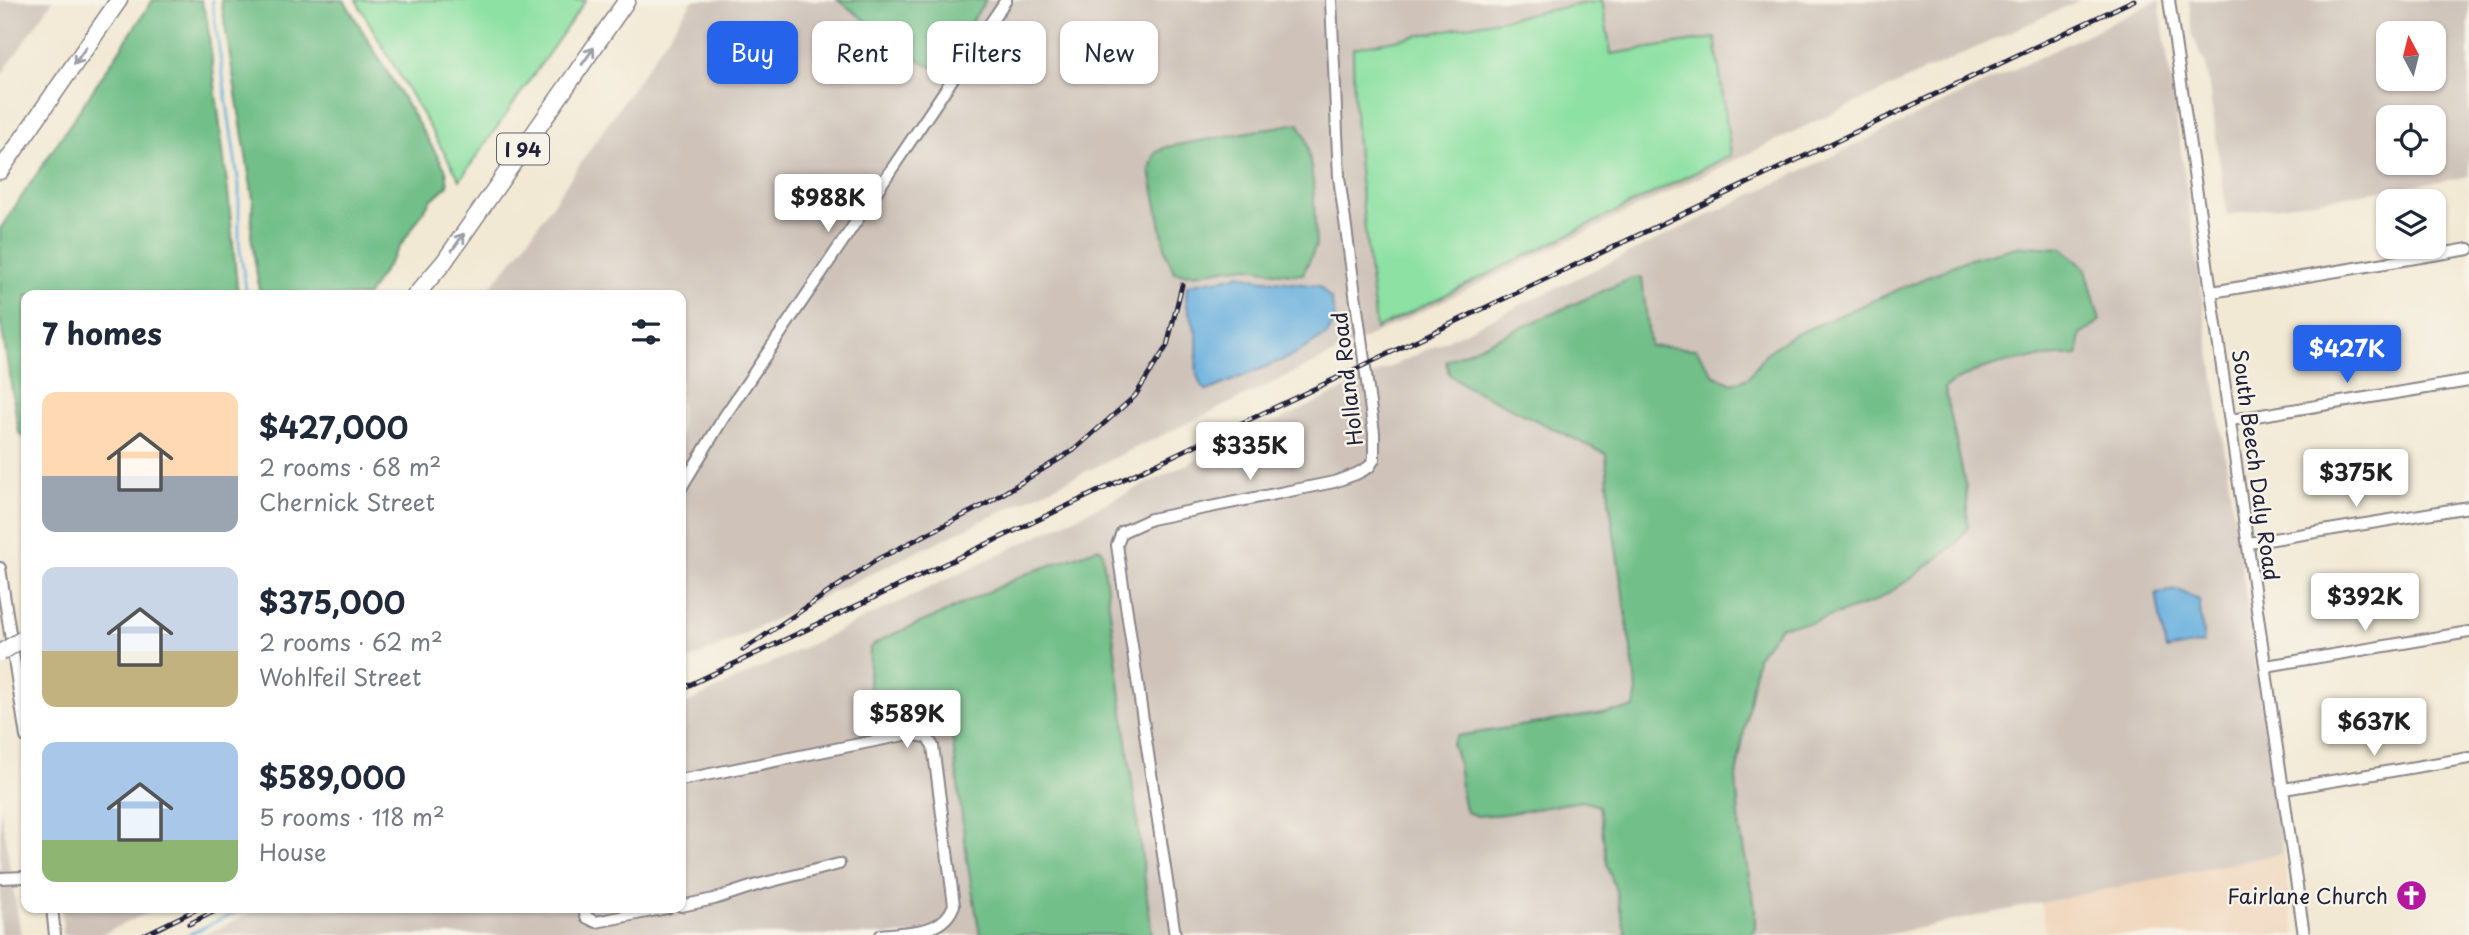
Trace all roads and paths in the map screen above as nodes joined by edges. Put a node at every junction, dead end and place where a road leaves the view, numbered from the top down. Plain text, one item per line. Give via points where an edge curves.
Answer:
1 (119, 0) edge
2 (627, 0) edge
3 (1006, 0) edge
4 (1331, 0) edge
5 (2169, 0) edge
6 (0, 171) edge
7 (2469, 249) edge
8 (420, 290) edge
9 (2212, 292) junction
10 (2469, 381) edge
11 (2231, 420) junction
12 (686, 480) edge
13 (2469, 507) edge
14 (2249, 543) junction
15 (0, 568) edge
16 (2469, 632) edge
17 (21, 640) edge
18 (0, 653) edge
19 (2266, 666) junction
20 (21, 704) edge
21 (2469, 758) edge
22 (686, 779) edge
23 (2284, 789) junction
24 (839, 864) dead end
25 (21, 877) edge
26 (0, 878) edge
27 (686, 905) edge
28 (53, 913) edge
29 (585, 913) edge
30 (642, 913) edge
31 (55, 935) edge
32 (881, 935) edge
33 (1175, 935) edge
34 (2304, 935) edge

1 -> 6 highway
8 -> 2 highway, I 94
3 - 12 street
4 - 33 street, Holland Road via 1339,177 1374,458 1369,467 1334,482 1151,519 1122,532 1117,545
5 - 9 street, South Beech Daly Road
7 - 9 street
9 - 11 street, South Beech Daly Road
10 - 11 street
11 - 14 street, South Beech Daly Road
13 - 14 street
14 - 19 street, South Beech Daly Road
15 - 20 street
16 - 19 street
17 - 18 highway, bridge
19 - 23 street, South Beech Daly Road
21 - 23 street
22 - 32 street via 909,734 927,737 933,746 954,905 949,918 934,928
23 - 34 street, South Beech Daly Road
24 - 27 street
25 - 26 street
28 - 31 street
29 - 30 street via 596,922

